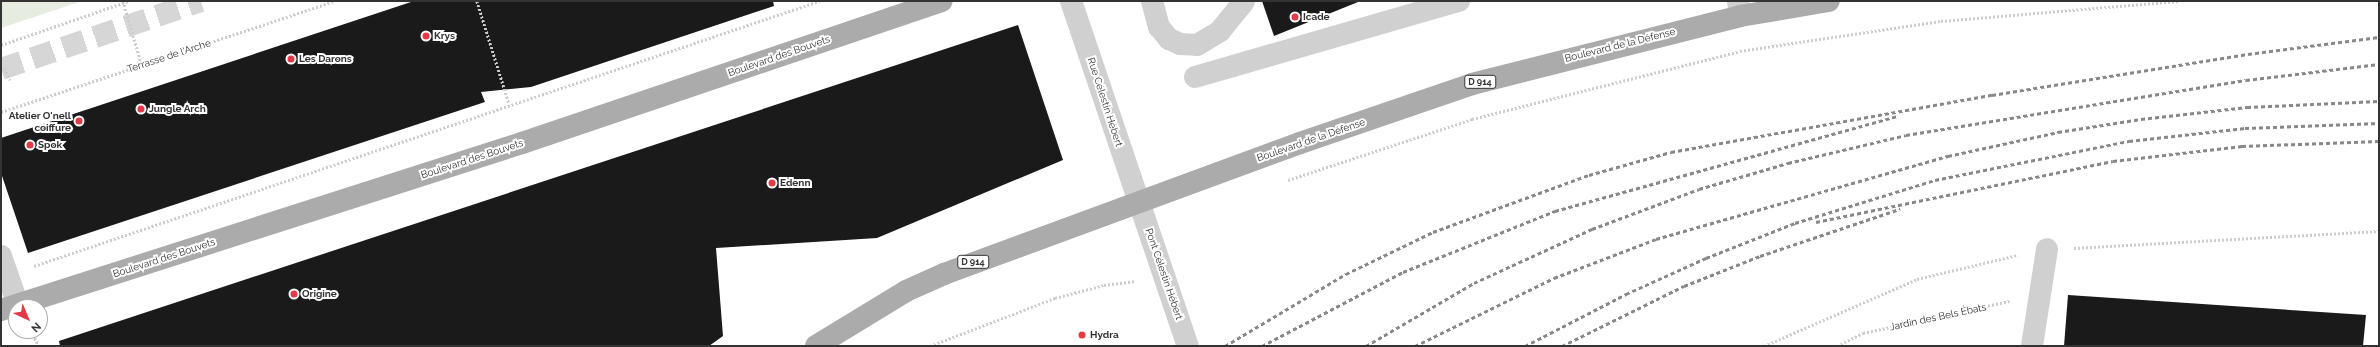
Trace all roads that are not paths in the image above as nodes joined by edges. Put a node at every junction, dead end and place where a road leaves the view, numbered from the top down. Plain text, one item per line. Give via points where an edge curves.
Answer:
1 (942, 1) edge
2 (1072, 1) edge
3 (1152, 1) edge
4 (1244, 1) edge
5 (1459, 1) edge
6 (1829, 1) edge
7 (1739, 8) edge
8 (1195, 77) dead end
9 (1141, 202) junction
10 (2046, 249) dead end
11 (4, 265) edge
12 (8, 299) edge
13 (34, 299) edge
14 (816, 346) edge
15 (1188, 346) edge
16 (2032, 346) edge

1 - 13 main road, Boulevard des Bouvets via 522,143
2 - 9 street, Rue Célestin Hébert via 1115,135
3 - 4 street via 1159,27 1169,39 1180,44 1197,44 1220,32
5 - 8 street
6 - 7 main road, Boulevard de la Défense / D 914
7 - 9 main road, Boulevard de la Défense / D 914 via 1472,84 1300,143
9 - 14 main road, Boulevard de la Défense / D 914 via 944,274 906,291
9 - 15 street, Pont Célestin Hébert
10 - 16 street
11 - 12 street

